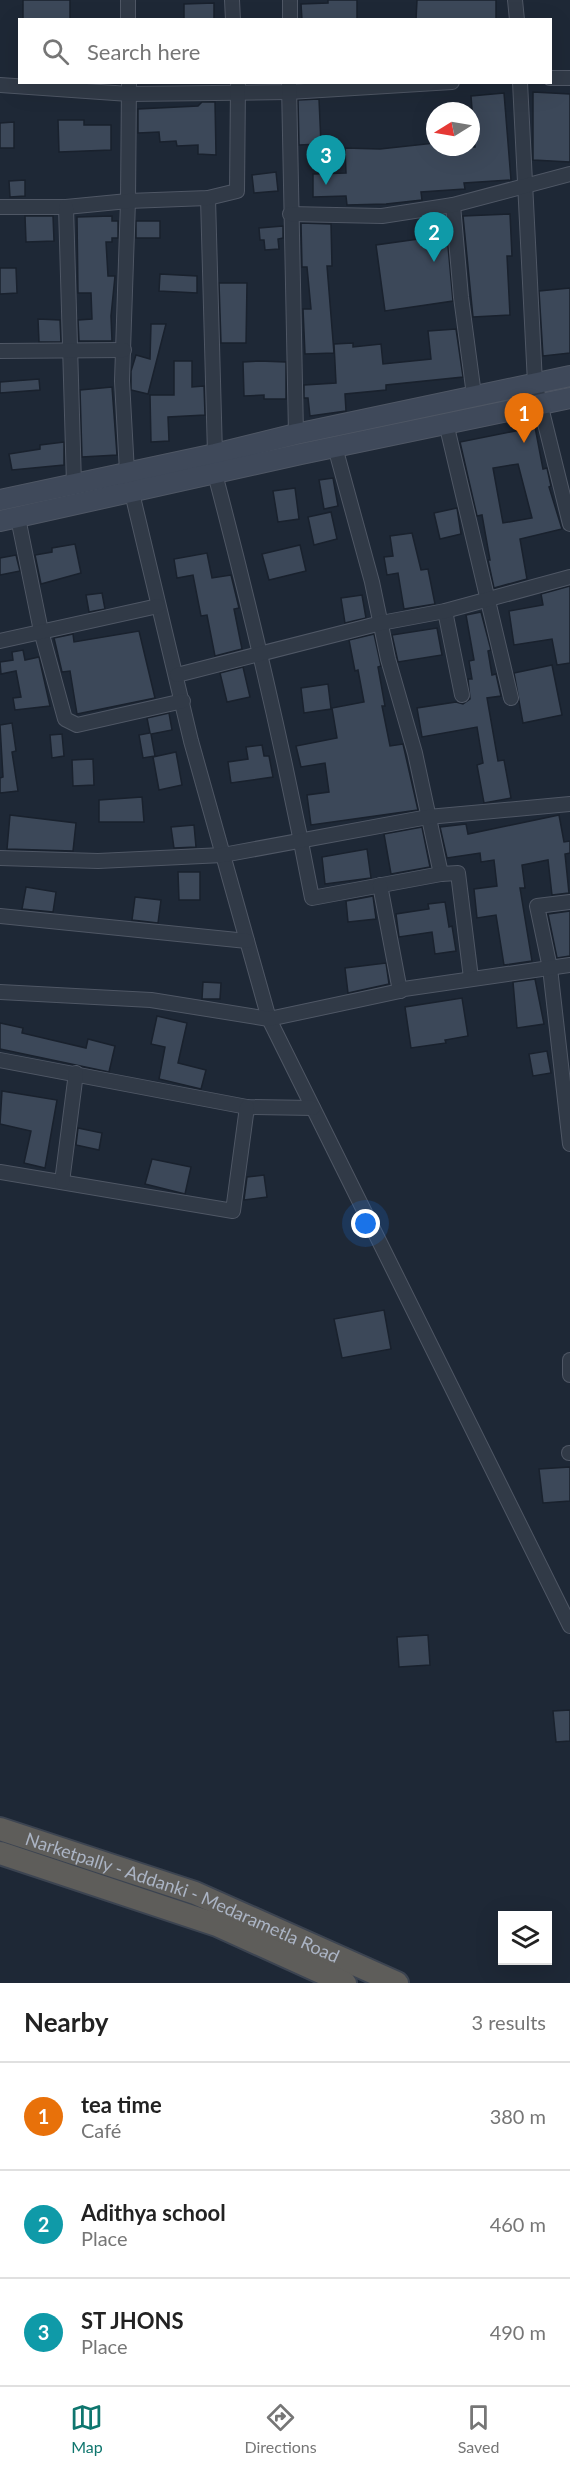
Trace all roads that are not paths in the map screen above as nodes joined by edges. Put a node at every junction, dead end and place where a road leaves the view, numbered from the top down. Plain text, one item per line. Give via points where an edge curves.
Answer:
1 (128, 0) edge
2 (232, 0) edge
3 (290, 0) edge
4 (515, 0) edge
5 (128, 18) edge
6 (233, 18) edge
7 (290, 18) edge
8 (516, 18) edge
9 (552, 78) edge
10 (570, 78) edge
11 (387, 84) edge
12 (520, 84) edge
13 (0, 85) edge
14 (238, 87) edge
15 (289, 87) edge
16 (129, 88) edge
17 (570, 174) edge
18 (526, 187) junction
19 (208, 198) junction
20 (128, 201) junction
21 (453, 204) junction
22 (0, 207) edge
23 (66, 207) junction
24 (290, 214) junction
25 (124, 350) junction
26 (0, 351) edge
27 (69, 351) junction
28 (570, 376) edge
29 (535, 383) junction
30 (474, 395) junction
31 (570, 398) edge
32 (539, 405) junction
33 (446, 423) junction
34 (296, 434) junction
35 (335, 447) junction
36 (215, 454) junction
37 (128, 472) junction
38 (215, 474) junction
39 (74, 484) junction
40 (131, 493) junction
41 (0, 500) edge
42 (9, 520) edge
43 (570, 524) edge
44 (570, 577) edge
45 (489, 599) junction
46 (158, 606) junction
47 (445, 611) junction
48 (381, 623) junction
49 (41, 631) junction
50 (0, 641) edge
51 (259, 654) junction
52 (177, 675) junction
53 (462, 694) dead end
54 (511, 698) dead end
55 (183, 701) junction
56 (570, 804) edge
57 (428, 817) junction
58 (301, 841) junction
59 (223, 855) junction
60 (0, 858) edge
61 (441, 874) junction
62 (380, 885) junction
63 (570, 902) edge
64 (0, 916) edge
65 (247, 941) junction
66 (570, 965) edge
67 (550, 968) junction
68 (471, 978) junction
69 (0, 992) edge
70 (400, 992) junction
71 (269, 1019) junction
72 (0, 1060) edge
73 (76, 1073) junction
74 (247, 1107) junction
75 (314, 1108) junction
76 (568, 1108) edge
77 (570, 1144) edge
78 (0, 1172) edge
79 (62, 1182) junction
80 (570, 1360) edge
81 (570, 1375) edge
82 (570, 1626) edge
83 (0, 1829) edge
84 (0, 1853) edge
85 (345, 1983) edge
86 (397, 1983) edge

1 - 5 street
2 - 6 street
3 - 7 street
4 - 8 street
9 - 10 street
11 - 15 street
12 - 18 street
13 - 16 street
14 - 15 street
14 - 16 street
14 - 19 street via 237,191
15 - 24 street
16 - 20 street
17 - 18 street
18 - 21 street
18 - 29 street
19 - 20 street
19 - 36 street
20 - 23 street
20 - 25 street
21 - 24 street via 382,216
21 - 30 street
22 - 23 street
23 - 27 street
24 - 34 street
25 - 27 street
25 - 37 street via 122,413
26 - 27 street
27 - 39 street
28 - 29 main road
29 - 30 main road
29 - 32 street
30 - 34 main road
31 - 32 main road
32 - 33 main road
32 - 43 street
33 - 35 main road
33 - 45 street
34 - 36 main road
35 - 38 main road
35 - 48 street
36 - 37 main road
37 - 39 main road
37 - 40 street
38 - 40 main road
38 - 51 street
39 - 41 main road
40 - 42 main road
40 - 46 street
42 - 49 street
44 - 45 street
45 - 47 street
45 - 54 street
46 - 49 street
46 - 52 street
47 - 48 street
47 - 53 street
48 - 51 street
48 - 57 street
49 - 50 street
49 - 55 street via 65,719 77,725
51 - 52 street
51 - 58 street
52 - 55 street
55 - 59 street
56 - 57 street
57 - 58 street
57 - 61 street
58 - 59 street
58 - 62 street via 312,898
59 - 60 street via 98,861
59 - 65 street
61 - 62 street
61 - 68 street via 458,873
62 - 70 street
63 - 67 street via 537,906
64 - 65 street
65 - 71 street
66 - 67 street
67 - 68 street
67 - 76 street
68 - 70 street
69 - 71 street via 151,1000
70 - 71 street
71 - 75 street
72 - 73 street
73 - 74 street
73 - 79 street
74 - 75 street
74 - 79 street via 232,1211
75 - 82 street
76 - 77 street
78 - 79 street
80 - 81 street
83 - 86 highway, Narketpally - Addanki - Medarametla Road via 195,1893
84 - 85 highway, Narketpally - Addanki - Medarametla Road via 217,1925

